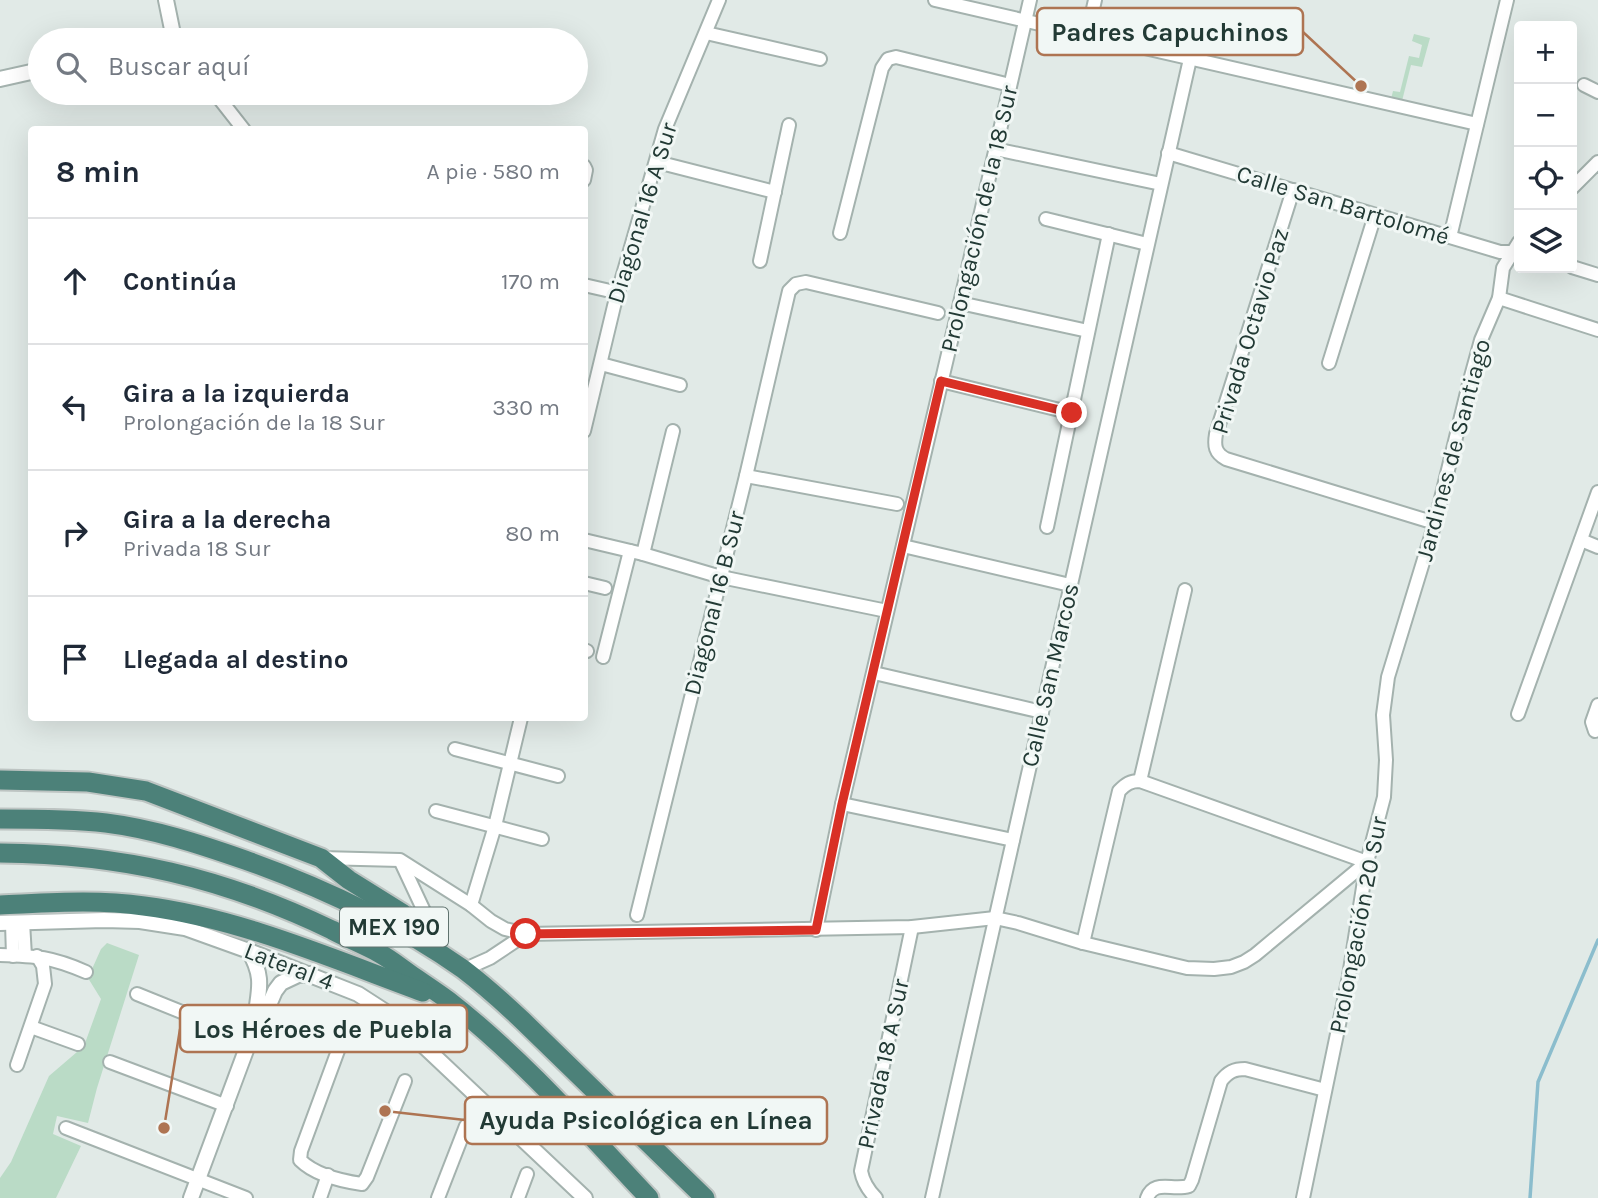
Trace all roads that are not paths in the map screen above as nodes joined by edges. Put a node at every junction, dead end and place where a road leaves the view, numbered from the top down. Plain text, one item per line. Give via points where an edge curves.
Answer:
1 (166, 0) edge
2 (719, 0) edge
3 (935, 0) edge
4 (1030, 0) edge
5 (1094, 0) edge
6 (1507, 0) edge
7 (1025, 22) junction
8 (170, 28) edge
9 (706, 33) junction
10 (1087, 35) junction
11 (820, 59) dead end
12 (1190, 59) junction
13 (28, 73) edge
14 (0, 79) edge
15 (1010, 85) junction
16 (1584, 85) dead end
17 (1598, 92) edge
18 (224, 105) edge
19 (1477, 124) junction
20 (789, 125) dead end
21 (241, 126) edge
22 (995, 149) junction
23 (1168, 153) junction
24 (657, 162) junction
25 (1598, 162) edge
26 (1577, 183) edge
27 (1161, 184) junction
28 (1293, 190) junction
29 (775, 192) junction
30 (1375, 215) junction
31 (1046, 219) dead end
32 (840, 233) dead end
33 (1109, 234) junction
34 (1450, 237) junction
35 (1147, 244) junction
36 (1514, 250) edge
37 (1514, 253) edge
38 (760, 261) dead end
39 (1577, 269) edge
40 (1598, 275) edge
41 (588, 286) edge
42 (619, 293) junction
43 (1500, 298) junction
44 (960, 303) junction
45 (939, 313) dead end
46 (1598, 330) edge
47 (1088, 331) junction
48 (1329, 363) dead end
49 (601, 364) junction
50 (941, 381) junction
51 (680, 385) dead end
52 (588, 403) edge
53 (1072, 413) junction
54 (673, 431) dead end
55 (746, 476) junction
56 (1598, 492) edge
57 (897, 504) dead end
58 (1434, 523) junction
59 (1047, 527) dead end
60 (1581, 540) junction
61 (588, 541) edge
62 (903, 546) junction
63 (1598, 547) edge
64 (630, 551) junction
65 (643, 554) junction
66 (721, 577) junction
67 (588, 584) edge
68 (1070, 585) junction
69 (605, 588) dead end
70 (1185, 590) dead end
71 (887, 611) junction
72 (1395, 651) joint
73 (603, 657) dead end
74 (874, 673) junction
75 (1598, 705) edge
76 (1042, 712) junction
77 (1518, 714) dead end
78 (520, 721) edge
79 (1595, 731) dead end
80 (455, 750) dead end
81 (510, 764) junction
82 (558, 776) dead end
83 (0, 780) edge
84 (1140, 781) junction
85 (842, 804) junction
86 (436, 811) dead end
87 (0, 819) edge
88 (495, 826) junction
89 (542, 839) dead end
90 (1013, 839) junction
91 (0, 853) edge
92 (321, 858) junction
93 (400, 860) junction
94 (1367, 862) junction
95 (0, 905) edge
96 (471, 905) junction
97 (637, 915) dead end
98 (995, 918) junction
99 (12, 923) edge
100 (912, 927) junction
101 (816, 930) junction
102 (526, 934) junction
103 (1083, 943) junction
104 (249, 951) junction
105 (19, 956) edge
106 (456, 965) junction
107 (86, 972) dead end
108 (310, 974) junction
109 (268, 988) junction
110 (138, 993) dead end
111 (449, 1001) junction
112 (31, 1027) junction
113 (253, 1033) junction
114 (343, 1037) dead end
115 (78, 1044) dead end
116 (110, 1062) dead end
117 (17, 1065) dead end
118 (405, 1082) dead end
119 (1325, 1090) junction
120 (226, 1106) junction
121 (466, 1126) dead end
122 (66, 1128) dead end
123 (527, 1174) dead end
124 (328, 1175) junction
125 (198, 1179) junction
126 (581, 1196) edge
127 (191, 1198) edge
128 (246, 1198) edge
129 (320, 1198) edge
130 (438, 1198) edge
131 (518, 1198) edge
132 (649, 1198) edge
133 (705, 1198) edge
134 (876, 1198) edge
135 (932, 1198) edge
136 (1147, 1198) edge
137 (1303, 1198) edge

1 - 8 street
2 - 9 street, Diagonal 16 A Sur
3 - 7 street
4 - 7 street, Prolongación de la 18 Sur
5 - 10 street
6 - 19 street
7 - 10 street
7 - 15 street, Prolongación de la 18 Sur
9 - 11 street
9 - 24 street, Diagonal 16 A Sur via 665,129
10 - 12 street
12 - 19 street
12 - 23 street, Calle San Marcos
13 - 14 street
15 - 22 street, Prolongación de la 18 Sur
15 - 32 street via 896,57 888,59
16 - 17 street
18 - 21 street
19 - 34 street
20 - 29 street
22 - 27 street
22 - 44 street, Prolongación de la 18 Sur
23 - 27 street, Calle San Marcos
23 - 28 street, Calle San Bartolomé
24 - 29 street
24 - 42 street, Diagonal 16 A Sur
25 - 26 street
27 - 35 street, Calle San Marcos
28 - 30 street, Calle San Bartolomé
28 - 58 street, Privada Octavio Paz via 1216,434 1217,452 1226,459
29 - 38 street
30 - 34 street, Calle San Bartolomé
30 - 48 street
31 - 33 street
33 - 35 street
33 - 47 street
34 - 36 street, Calle San Bartolomé via 1500,252
35 - 68 street, Calle San Marcos
37 - 43 street, Jardines de Santiago via 1503,268
39 - 40 street
41 - 42 street
42 - 49 street, Diagonal 16 A Sur
43 - 46 street
43 - 58 street, Jardines de Santiago via 1469,380
44 - 47 street
44 - 50 street, Prolongación de la 18 Sur
45 - 55 street, Diagonal 16 B Sur via 806,282 796,284 789,291
47 - 53 street
49 - 51 street
49 - 52 street, Diagonal 16 A Sur
50 - 53 street
50 - 62 street, Prolongación de la 18 Sur
53 - 59 street
54 - 65 street
55 - 57 street
55 - 66 street, Diagonal 16 B Sur
56 - 60 street
58 - 72 street, Jardines de Santiago
60 - 63 street
60 - 77 street
61 - 64 street
62 - 68 street
62 - 71 street, Prolongación de la 18 Sur
64 - 65 street
64 - 73 street
65 - 66 street
66 - 71 street
66 - 97 street, Diagonal 16 B Sur
67 - 69 street
68 - 76 street, Calle San Marcos
70 - 84 street
71 - 74 street, Prolongación de la 18 Sur
72 - 94 street, Prolongación 20 Sur via 1383,715 1384,797
74 - 76 street
74 - 85 street, Prolongación de la 18 Sur
75 - 79 street via 1592,722
76 - 90 street, Calle San Marcos
78 - 81 street
80 - 81 street
81 - 82 street
81 - 88 street
83 - 92 highway via 88,782 146,791
84 - 94 street
84 - 103 street via 1119,790
85 - 90 street
85 - 101 street, Prolongación de la 18 Sur
86 - 88 street
87 - 106 highway, MEX 190 via 108,823 191,841 326,891
88 - 89 street
88 - 96 street
90 - 98 street, Calle San Marcos
91 - 111 highway, MEX 190 via 47,853 137,864 238,891 380,954
92 - 93 street
92 - 106 highway via 402,913
93 - 96 street
93 - 106 street via 432,929
94 - 103 street via 1255,955 1231,967 1187,968
94 - 119 street, Prolongación 20 Sur
95 - 111 highway via 95,902 180,913 230,924
96 - 102 street via 505,929
98 - 100 street
98 - 103 street
98 - 135 street, Calle San Marcos
99 - 104 street, Lateral 4 via 140,921 185,928
99 - 105 street
100 - 101 street
100 - 134 street, Privada 18 A Sur via 861,1171
101 - 102 street
102 - 106 street via 490,958
104 - 108 street, Lateral 4
104 - 109 street
105 - 107 street via 62,961
105 - 112 street via 43,966 45,984
106 - 133 highway, MEX 190 via 523,1021
108 - 109 street
108 - 126 street, Lateral 4 via 358,993 392,1016
109 - 113 street via 255,1009
110 - 113 street
111 - 132 highway, MEX 190 via 520,1062
112 - 115 street
112 - 117 street
113 - 120 street
114 - 124 street via 300,1160
116 - 120 street
118 - 124 street via 368,1177 362,1184
119 - 136 street via 1245,1069 1230,1072 1221,1081 1189,1186 1157,1186
119 - 137 street, Prolongación 20 Sur
120 - 125 street
121 - 130 street
122 - 125 street
123 - 131 street
124 - 129 street
125 - 127 street
125 - 128 street

